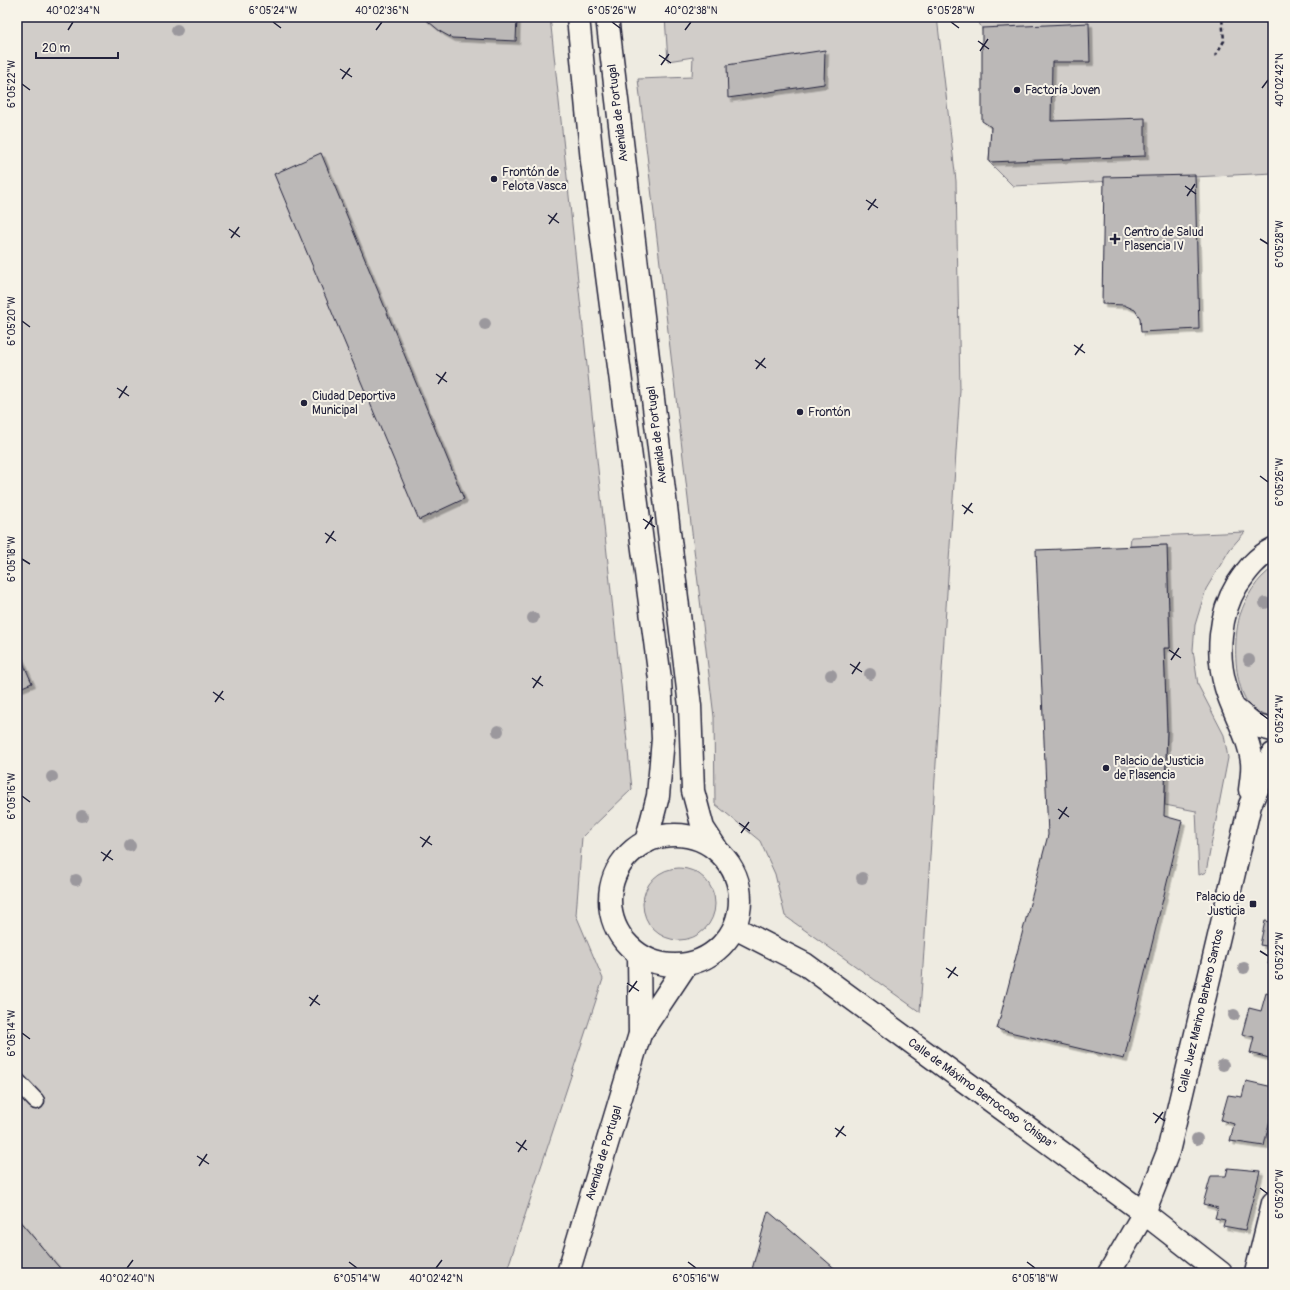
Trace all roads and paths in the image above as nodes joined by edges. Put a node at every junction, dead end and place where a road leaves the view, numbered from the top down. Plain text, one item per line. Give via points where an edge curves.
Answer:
1 (578, 17) edge
2 (608, 17) edge
3 (1222, 17) edge
4 (1215, 56) dead end
5 (1273, 539) edge
6 (1267, 553) edge
7 (1234, 708) junction
8 (1273, 730) edge
9 (1273, 754) edge
10 (1250, 805) junction
11 (646, 842) junction
12 (716, 848) junction
13 (735, 928) junction
14 (639, 956) junction
15 (686, 965) junction
16 (640, 1034) junction
17 (17, 1081) edge
18 (36, 1101) dead end
19 (1273, 1203) edge
20 (1144, 1213) junction
21 (568, 1273) edge
22 (1109, 1273) edge
23 (1220, 1273) edge
24 (1256, 1273) edge

1 - 11 main road via 592,161 660,679 664,739 658,796
2 - 12 main road, Avenida de Portugal via 690,706 693,791 703,828
3 - 4 path via 1224,41
5 - 6 main road
6 - 7 main road, Calle Juez Marino Barbero Santos via 1248,568 1233,592 1225,614 1221,661 1226,688
7 - 8 main road via 1256,726
7 - 10 main road, Calle Juez Marino Barbero Santos via 1252,762
9 - 10 main road, Calle Juez Marino Barbero Santos
10 - 20 main road, Calle Juez Marino Barbero Santos via 1168,1152
11 - 12 main road via 675,834 696,838
11 - 14 main road via 635,848 621,863 612,882 609,903 613,924 623,942
12 - 13 main road via 730,865 739,885 740,906
13 - 15 main road via 725,943 711,955 695,964
13 - 20 main road, Calle de Máximo Berrocoso "Chispa" via 805,964
14 - 15 main road via 676,966
14 - 16 main road, Avenida de Portugal
15 - 16 main road, Avenida de Portugal
16 - 21 main road, Avenida de Portugal
17 - 18 lane
19 - 24 main road
20 - 22 main road, Calle Juez Marino Barbero Santos
20 - 23 main road, Calle de Máximo Berrocoso "Chispa"

